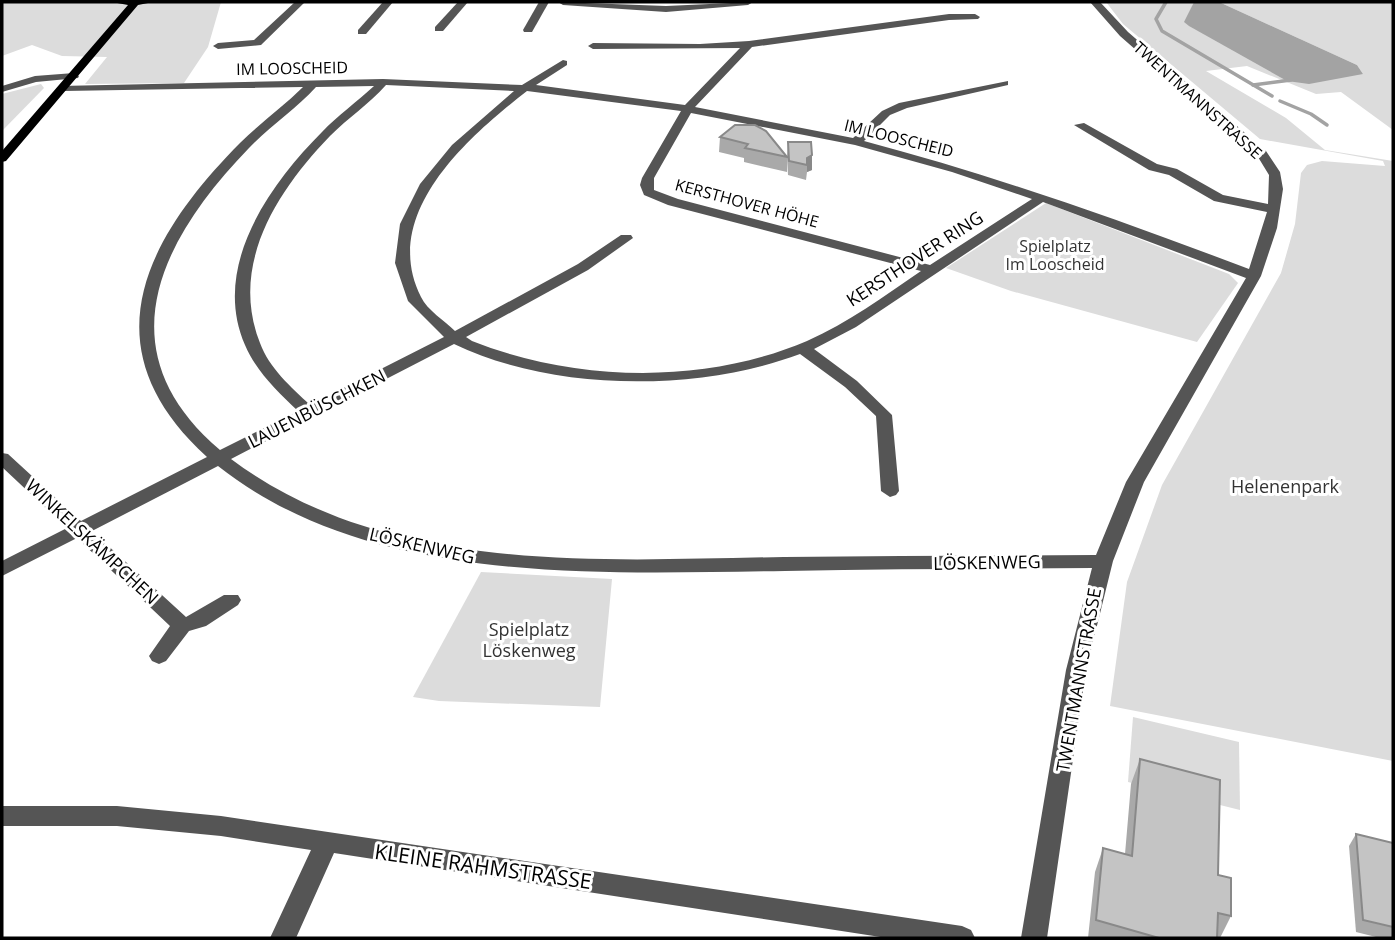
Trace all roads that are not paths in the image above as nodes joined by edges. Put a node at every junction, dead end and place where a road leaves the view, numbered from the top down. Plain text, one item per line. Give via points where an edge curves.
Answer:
1 (117, 2) edge
2 (148, 2) edge
3 (300, 2) edge
4 (388, 2) edge
5 (463, 2) edge
6 (544, 2) edge
7 (563, 2) edge
8 (748, 2) edge
9 (1095, 2) edge
10 (134, 4) junction
11 (975, 18) dead end
12 (439, 29) dead end
13 (528, 30) dead end
14 (362, 32) dead end
15 (749, 44) junction
16 (218, 46) dead end
17 (593, 46) dead end
18 (564, 62) dead end
19 (74, 76) junction
20 (383, 82) junction
21 (313, 83) junction
22 (1004, 83) dead end
23 (521, 87) junction
24 (2, 89) edge
25 (64, 89) junction
26 (690, 109) junction
27 (1080, 125) dead end
28 (856, 142) junction
29 (2, 158) edge
30 (1043, 197) junction
31 (1272, 209) junction
32 (626, 238) dead end
33 (932, 270) junction
34 (1254, 276) junction
35 (453, 337) junction
36 (804, 349) junction
37 (309, 413) junction
38 (2, 458) edge
39 (219, 459) junction
40 (890, 491) dead end
41 (79, 529) junction
42 (1102, 561) junction
43 (2, 569) edge
44 (231, 600) dead end
45 (182, 625) junction
46 (159, 656) dead end
47 (2, 816) edge
48 (326, 844) junction
49 (283, 938) edge
50 (962, 938) edge
51 (1034, 938) edge

1 - 10 main road
2 - 10 main road
3 - 16 street via 257,43
4 - 14 street
5 - 12 street
6 - 13 street
7 - 8 street via 666,9
9 - 31 street, TWENTMANNSTRASSE via 1124,34 1262,154 1276,176
10 - 19 main road
11 - 15 street via 949,17
15 - 17 street
15 - 26 street
18 - 23 street
19 - 24 street via 35,79
19 - 25 main road
20 - 21 street, IM LOOSCHEID
20 - 23 street, IM LOOSCHEID
20 - 37 street via 324,136 292,174 264,219 243,266 241,306 253,348 279,386
21 - 25 street, IM LOOSCHEID
21 - 39 street, LÖSKENWEG via 248,142 195,204 161,263 147,306 147,349 162,390 191,432
22 - 28 street via 903,105 886,113
23 - 26 street, IM LOOSCHEID
23 - 35 street, KERSTHOVER RING via 448,154 419,199 405,233 401,264 405,280 424,310
25 - 29 main road
26 - 28 street, IM LOOSCHEID
26 - 33 street, KERSTHOVER HÖHE via 648,178 646,189 652,195
27 - 31 street via 1219,198
28 - 30 street, IM LOOSCHEID
30 - 33 street, KERSTHOVER RING
30 - 34 street, IM LOOSCHEID
31 - 34 street, TWENTMANNSTRASSE
32 - 35 street, LAUENBÜSCHKEN via 583,267
33 - 36 street, KERSTHOVER RING
34 - 42 street, TWENTMANNSTRASSE via 1135,482
35 - 36 street, KERSTHOVER RING via 547,368 637,377 715,372
35 - 37 street, LAUENBÜSCHKEN
36 - 40 street via 884,415
37 - 39 street, LAUENBÜSCHKEN
38 - 41 street, WINKELSKÄMPCHEN
39 - 41 street, LAUENBÜSCHKEN
39 - 42 street, LÖSKENWEG via 260,487 331,521 404,545 481,559 607,567
41 - 43 street, LAUENBÜSCHKEN
41 - 45 street, WINKELSKÄMPCHEN
42 - 51 street, TWENTMANNSTRASSE via 1076,670
44 - 45 street via 199,621
45 - 46 street
47 - 48 street, KLEINE RAHMSTRASSE via 117,816 221,826
48 - 49 street
48 - 50 street, KLEINE RAHMSTRASSE

